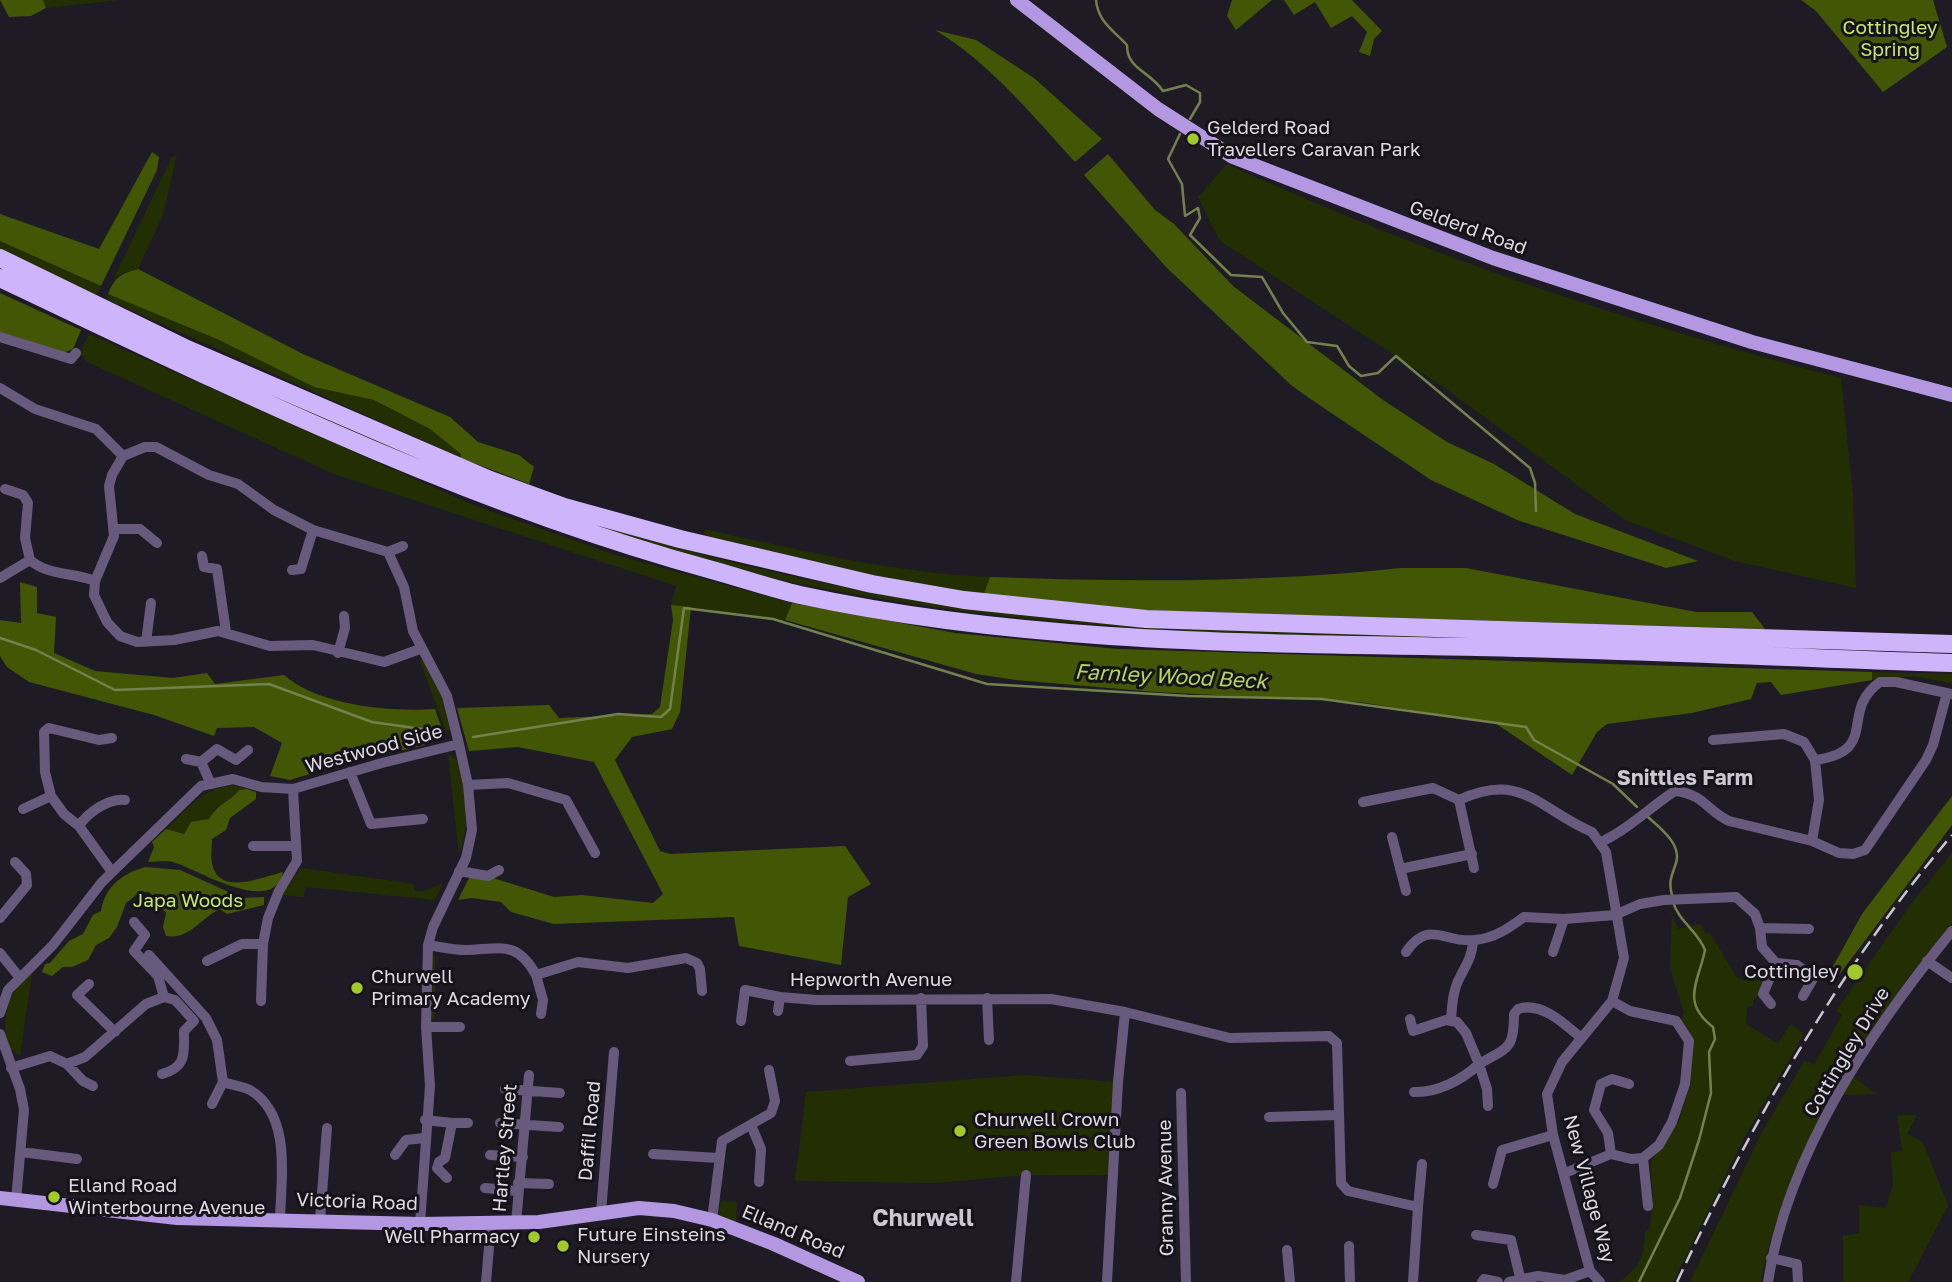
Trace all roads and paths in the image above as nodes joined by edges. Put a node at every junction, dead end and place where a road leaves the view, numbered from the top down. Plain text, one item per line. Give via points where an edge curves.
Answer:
1 (1017, 0) edge
2 (0, 258) edge
3 (0, 278) edge
4 (0, 337) edge
5 (76, 353) dead end
6 (0, 388) edge
7 (1952, 395) edge
8 (123, 456) junction
9 (5, 489) dead end
10 (114, 529) junction
11 (313, 530) junction
12 (157, 543) dead end
13 (403, 546) dead end
14 (388, 552) junction
15 (202, 556) dead end
16 (30, 560) junction
17 (292, 570) dead end
18 (0, 578) edge
19 (95, 581) junction
20 (151, 603) dead end
21 (344, 616) dead end
22 (226, 632) junction
23 (146, 642) junction
24 (1952, 643) edge
25 (1760, 647) junction
26 (1782, 648) junction
27 (421, 649) junction
28 (338, 653) junction
29 (1952, 663) edge
30 (1949, 693) edge
31 (112, 738) dead end
32 (1713, 740) dead end
33 (459, 744) junction
34 (248, 750) dead end
35 (186, 759) dead end
36 (1815, 760) junction
37 (201, 762) junction
38 (349, 772) junction
39 (210, 782) junction
40 (468, 785) junction
41 (293, 789) junction
42 (51, 796) junction
43 (120, 797) dead end
44 (1459, 800) junction
45 (1363, 802) dead end
46 (23, 809) dead end
47 (423, 819) dead end
48 (371, 824) junction
49 (79, 826) junction
50 (376, 837) dead end
51 (1392, 837) dead end
52 (1812, 841) junction
53 (1601, 842) junction
54 (253, 846) dead end
55 (295, 846) junction
56 (596, 853) dead end
57 (1472, 854) junction
58 (15, 862) dead end
59 (1474, 868) dead end
60 (1400, 869) junction
61 (499, 870) dead end
62 (459, 871) junction
63 (112, 872) junction
64 (1406, 891) dead end
65 (1615, 915) junction
66 (0, 918) edge
67 (1564, 919) junction
68 (134, 922) dead end
69 (1760, 928) junction
70 (1809, 929) dead end
71 (1952, 931) edge
72 (1473, 941) junction
73 (263, 944) junction
74 (428, 945) junction
75 (1406, 952) dead end
76 (0, 953) edge
77 (1553, 953) dead end
78 (149, 955) dead end
79 (207, 961) dead end
80 (1927, 961) junction
81 (1776, 963) junction
82 (536, 975) junction
83 (20, 978) junction
84 (1952, 978) edge
85 (89, 984) dead end
86 (702, 990) dead end
87 (1803, 996) dead end
88 (164, 997) junction
89 (780, 997) junction
90 (987, 998) junction
91 (921, 999) junction
92 (261, 1001) dead end
93 (1612, 1001) junction
94 (1771, 1004) dead end
95 (778, 1011) dead end
96 (1125, 1012) junction
97 (0, 1013) edge
98 (541, 1014) dead end
99 (1410, 1019) dead end
100 (1451, 1020) junction
101 (741, 1021) dead end
102 (426, 1027) junction
103 (460, 1027) dead end
104 (115, 1032) junction
105 (0, 1037) edge
106 (1581, 1038) junction
107 (989, 1040) dead end
108 (614, 1052) dead end
109 (850, 1061) dead end
110 (67, 1063) junction
111 (1479, 1064) junction
112 (11, 1068) junction
113 (769, 1070) dead end
114 (162, 1074) dead end
115 (529, 1075) dead end
116 (223, 1082) junction
117 (1629, 1084) dead end
118 (93, 1086) dead end
119 (505, 1089) dead end
120 (528, 1090) junction
121 (1414, 1092) dead end
122 (560, 1093) dead end
123 (1181, 1093) dead end
124 (212, 1104) dead end
125 (1489, 1106) dead end
126 (1338, 1115) junction
127 (1269, 1117) dead end
128 (425, 1121) junction
129 (452, 1123) junction
130 (468, 1123) dead end
131 (500, 1124) dead end
132 (526, 1125) junction
133 (751, 1125) junction
134 (559, 1127) dead end
135 (327, 1128) dead end
136 (1553, 1135) junction
137 (424, 1138) junction
138 (21, 1152) junction
139 (653, 1154) dead end
140 (1612, 1154) junction
141 (395, 1155) dead end
142 (490, 1155) dead end
143 (523, 1157) junction
144 (1643, 1157) junction
145 (718, 1158) junction
146 (77, 1159) dead end
147 (1422, 1164) dead end
148 (1564, 1173) junction
149 (1026, 1175) dead end
150 (447, 1178) dead end
151 (759, 1182) dead end
152 (549, 1184) dead end
153 (1493, 1184) dead end
154 (517, 1187) junction
155 (485, 1188) dead end
156 (0, 1198) edge
157 (16, 1200) junction
158 (1648, 1206) dead end
159 (1418, 1207) junction
160 (601, 1212) junction
161 (280, 1219) junction
162 (320, 1220) junction
163 (712, 1220) junction
164 (516, 1223) junction
165 (421, 1224) junction
166 (491, 1224) junction
167 (1476, 1235) dead end
168 (1349, 1246) dead end
169 (1287, 1250) dead end
170 (1772, 1258) junction
171 (1590, 1271) junction
172 (830, 1275) edge
173 (1520, 1277) junction
174 (1538, 1279) edge
175 (486, 1282) edge
176 (858, 1282) edge
177 (1016, 1282) edge
178 (1107, 1282) edge
179 (1186, 1282) edge
180 (1290, 1282) edge
181 (1350, 1282) edge
182 (1413, 1282) edge
183 (1482, 1282) edge
184 (1498, 1282) edge
185 (1509, 1282) edge
186 (1600, 1282) edge
187 (1768, 1282) edge
188 (1798, 1282) edge

1 - 7 main road, Gelderd Road via 1158,109 1233,157 1493,258 1752,342
2 - 25 highway via 187,349 418,451 564,507 846,579 964,600 1133,618
3 - 25 highway via 402,463 547,519 794,593 874,609 1052,633 1184,642
4 - 5 street via 51,355 71,359
6 - 8 street via 35,409 96,429
8 - 10 street via 110,486
8 - 11 street via 156,447 209,475 238,484
9 - 16 street via 29,497 24,538
10 - 12 street via 140,529
10 - 19 street
11 - 14 street
11 - 17 street via 301,569
13 - 14 street
14 - 27 street via 404,587
15 - 22 street via 204,567 216,569 220,579
16 - 18 street
16 - 19 street via 48,571
19 - 23 street via 96,602 107,622 120,636
20 - 23 street
21 - 28 street
22 - 23 street
22 - 28 street via 270,646 313,645
24 - 26 highway
25 - 26 highway
26 - 29 highway
27 - 28 street via 384,662
27 - 33 street via 447,696
30 - 36 street via 1880,682 1857,716 1849,750
30 - 52 street via 1926,760 1870,846 1848,854
31 - 42 street via 107,741 45,730 45,772
32 - 36 street via 1783,734 1804,742
33 - 38 street, Westwood Side
33 - 40 street, Westwood Side
34 - 37 street via 236,760 217,749
35 - 37 street
36 - 52 street via 1819,800
37 - 39 street
38 - 41 street, Westwood Side
38 - 48 street
39 - 41 street, Westwood Side via 233,779
39 - 63 street via 193,791
40 - 56 street via 508,783 566,800
40 - 62 street, Westwood Side via 472,830
41 - 55 street
42 - 46 street
42 - 49 street
43 - 49 street
44 - 45 street via 1433,788
44 - 53 street via 1487,790 1517,790 1592,832
44 - 57 street
47 - 48 street
48 - 50 street
49 - 63 street
51 - 60 street
52 - 53 street via 1729,821 1703,798 1675,791
53 - 65 street, New Village Way
54 - 55 street
55 - 73 street via 297,861 279,891
57 - 59 street
57 - 60 street
58 - 66 street via 26,874 27,885
60 - 64 street
61 - 62 street via 488,876
62 - 74 street, Westwood Side
63 - 83 street
65 - 67 street
65 - 69 street via 1664,900 1736,897 1755,914
65 - 93 street, New Village Way via 1623,958
67 - 72 street via 1524,917 1500,934
67 - 77 street
68 - 88 street via 145,935 134,951 158,976
69 - 70 street
69 - 81 street via 1762,947
71 - 80 street, Cottingley Drive
72 - 75 street via 1430,933 1414,941
72 - 100 street via 1472,958 1453,997
73 - 79 street via 242,944
73 - 92 street
74 - 82 street via 463,950 510,948 528,961
74 - 102 street, Westwood Side
76 - 83 street
78 - 116 street via 206,1018 217,1040
80 - 84 street
80 - 170 street, Cottingley Drive via 1829,1108 1781,1224
81 - 87 street via 1797,965 1814,977
81 - 94 street via 1762,994
82 - 86 street via 578,962 628,968 686,958 697,963
82 - 98 street via 543,999
83 - 97 street via 8,990
85 - 104 street via 77,995
88 - 104 street via 146,1004
88 - 114 street via 176,1000 194,1021 184,1031 187,1051 183,1060
89 - 91 street, Hepworth Avenue
89 - 95 street
89 - 101 street, Hepworth Avenue via 745,990
90 - 91 street, Hepworth Avenue
90 - 96 street, Hepworth Avenue via 1051,999
90 - 107 street
91 - 109 street via 923,1046 917,1055
93 - 106 street, New Village Way
93 - 144 street via 1630,1012 1676,1021 1689,1041 1685,1084 1672,1122 1659,1145
96 - 126 street, Hepworth Avenue via 1230,1038 1334,1038
96 - 178 street
99 - 100 street via 1413,1031
100 - 111 street via 1462,1026
102 - 103 street
102 - 128 street, Westwood Side via 431,1065
104 - 110 street via 85,1057
105 - 112 street
106 - 111 street via 1548,1013 1524,1007 1514,1014 1516,1031 1508,1046
106 - 136 street, New Village Way via 1562,1062 1547,1094
108 - 160 street, Daffil Road
110 - 112 street via 50,1056
110 - 118 street
111 - 121 street via 1434,1091
111 - 125 street
112 - 138 street via 24,1110
113 - 133 street via 774,1107
115 - 120 street, Hartley Street
116 - 124 street
116 - 161 street via 250,1090 276,1118 282,1164
117 - 140 street via 1612,1079 1601,1084 1594,1110 1608,1133
119 - 120 street
120 - 122 street
120 - 132 street, Hartley Street
123 - 179 street, Granny Avenue
126 - 127 street
126 - 159 street via 1341,1184 1348,1191
128 - 129 street
128 - 137 street, Westwood Side
129 - 130 street
129 - 150 street via 445,1158 437,1168
131 - 132 street
132 - 134 street
132 - 143 street, Hartley Street
133 - 145 street via 722,1141
133 - 151 street via 761,1149
135 - 162 street
136 - 148 street, New Village Way
136 - 153 street via 1502,1150
137 - 141 street via 406,1140
137 - 165 street, Westwood Side
138 - 146 street
138 - 157 street
139 - 145 street
140 - 144 street
140 - 148 street
142 - 143 street
143 - 154 street, Hartley Street
144 - 158 street
145 - 163 street
147 - 159 street
148 - 171 street, New Village Way
149 - 177 street
152 - 154 street
154 - 155 street
154 - 164 street, Hartley Street
156 - 157 main road, Victoria Road
157 - 161 main road, Victoria Road via 177,1218
159 - 182 street
160 - 163 main road, Victoria Road via 639,1208
160 - 164 main road, Victoria Road
161 - 162 main road, Victoria Road
162 - 165 main road, Victoria Road
163 - 172 main road, Elland Road
164 - 166 main road, Victoria Road
165 - 166 main road, Victoria Road
166 - 175 street
167 - 173 street via 1511,1240
168 - 181 street
169 - 180 street
170 - 187 street, Cottingley Drive
170 - 188 street via 1797,1264
171 - 174 street via 1565,1280
171 - 186 street, New Village Way
172 - 176 main road, Elland Road
173 - 174 street
173 - 185 street
183 - 184 street

